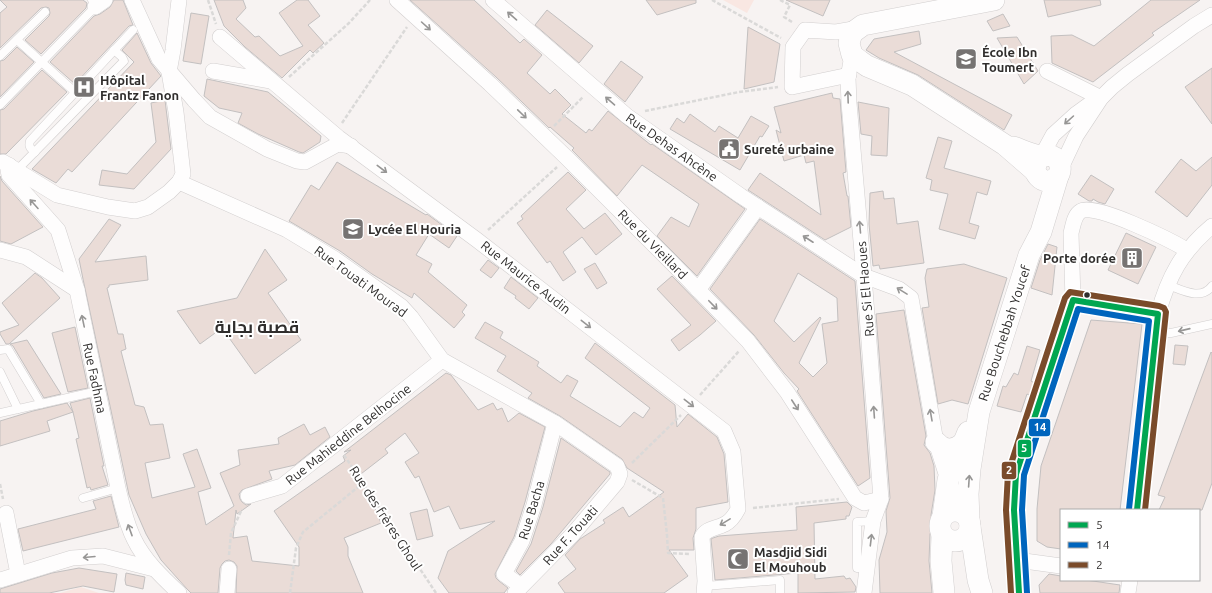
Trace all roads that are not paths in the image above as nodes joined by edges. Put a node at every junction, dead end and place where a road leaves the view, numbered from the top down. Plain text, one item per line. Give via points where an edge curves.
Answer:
1 (132, 0) edge
2 (179, 0) edge
3 (397, 0) edge
4 (493, 0) edge
5 (994, 0) edge
6 (97, 2) edge
7 (45, 12) dead end
8 (1212, 15) edge
9 (1212, 18) edge
10 (1194, 26) junction
11 (859, 28) junction
12 (133, 30) dead end
13 (220, 37) road end
14 (17, 40) junction
15 (114, 50) junction
16 (0, 56) edge
17 (42, 62) junction
18 (850, 65) junction
19 (213, 71) dead end
20 (1047, 71) dead end
21 (169, 72) junction
22 (275, 84) junction
23 (75, 92) junction
24 (1100, 98) junction
25 (194, 100) junction
26 (0, 106) edge
27 (176, 112) junction
28 (1053, 136) junction
29 (351, 146) junction
30 (1011, 147) junction
31 (35, 152) junction
32 (9, 165) edge
33 (1046, 170) junction
34 (179, 182) junction
35 (758, 207) junction
36 (1212, 226) edge
37 (0, 250) edge
38 (1187, 250) junction
39 (864, 276) junction
40 (1168, 285) junction
41 (1212, 286) edge
42 (77, 290) junction
43 (698, 290) junction
44 (1073, 300) junction
45 (1158, 314) junction
46 (1212, 324) edge
47 (1156, 333) junction
48 (0, 350) edge
49 (442, 360) junction
50 (0, 372) edge
51 (98, 391) junction
52 (41, 404) junction
53 (18, 409) junction
54 (979, 412) junction
55 (0, 413) edge
56 (555, 423) junction
57 (936, 442) junction
58 (962, 444) junction
59 (620, 474) joint
60 (948, 480) junction
61 (118, 488) junction
62 (248, 496) road end
63 (83, 498) dead end
64 (881, 499) junction
65 (1138, 509) edge
66 (6, 513) dead end
67 (957, 531) junction
68 (1017, 560) junction
69 (147, 564) junction
70 (1060, 566) edge
71 (229, 569) road end
72 (18, 574) junction
73 (0, 580) edge
74 (1130, 581) edge
75 (980, 586) edge
76 (518, 590) edge
77 (704, 590) edge
78 (179, 593) edge
79 (227, 593) edge
80 (780, 593) edge
81 (864, 593) edge
82 (945, 593) edge
83 (1019, 593) edge
84 (1128, 593) edge

1 - 21 street via 159,59
2 - 21 street
3 -> 43 street, Rue du Vieillard via 567,158
35 -> 4 street, Rue Dehas Ahcène via 627,116
5 - 11 main road
6 - 17 lane
7 - 14 lane
8 - 10 street
9 - 10 street
10 - 24 street, Rue Bouchebbah Youcef via 1122,78
11 - 18 main road via 852,33 850,39
11 - 18 street via 836,32 804,30 793,47 792,87
12 - 15 lane
13 - 22 street, Rue Maurice Audin
14 - 16 lane
14 - 17 lane
15 - 23 lane
15 - 31 lane via 124,60
17 - 23 lane
17 - 26 lane
18 - 30 main road via 867,66 912,85
39 -> 18 street, Rue Si El Haoues via 849,103
19 - 22 street
20 - 24 street
21 - 25 street
21 - 27 street
22 - 29 street, Rue Maurice Audin
23 - 31 lane via 30,141 29,145
24 -> 28 street, Rue Bouchebbah Youcef via 1076,114
24 - 33 street, Rue Bouchebbah Youcef via 1076,136
25 - 27 street via 188,96 182,98
25 - 29 street via 216,120 290,160 305,162 338,144
27 - 34 street via 183,168
28 - 30 street, Rue Bouchebbah Youcef via 1028,149
28 - 33 street, Rue Bouchebbah Youcef
29 -> 77 street, Rue Maurice Audin via 724,431 733,452 738,509 733,517 724,524 707,530 702,537
30 - 33 main road
31 - 32 lane
32 - 34 street via 57,195 135,211 148,207 170,192
42 -> 32 street, Rue Fadhma via 58,230 9,175
33 - 54 main road, Rue Bouchebbah Youcef via 1041,232 1029,254
34 - 49 street, Rue Touati Mourad via 287,230 335,259 401,306 412,317
39 -> 35 street, Rue Dehas Ahcène
35 - 43 street
36 - 38 street
37 - 42 street via 26,257
38 - 40 street via 1176,266
38 - 44 street via 1101,211 1081,211 1073,223 1071,233
57 -> 39 street, Rue Dehas Ahcène via 911,298 899,289
64 -> 39 street, Rue Si El Haoues
40 - 41 lane via 1197,294 1207,292
40 - 45 street
51 -> 42 street, Rue Fadhma
43 -> 64 street, Rue du Vieillard via 748,341 787,392 855,498 864,503
44 - 45 street
44 - 68 street via 1016,474 1014,510
45 - 47 street
46 -> 47 lane via 1171,333
47 - 65 street
48 - 52 lane via 8,349
49 - 56 street, Rue Touati Mourad
49 - 62 street, Rue Mahieddine Belhocine via 282,486
50 - 53 lane
51 - 52 lane
51 - 61 street, Rue Fadhma
52 - 53 lane
53 - 55 lane
54 - 58 main road, Rue Bouchebbah Youcef
67 -> 54 main road, Rue Bouchebbah Youcef via 968,494
56 - 59 street, Rue Touati Mourad via 614,462
56 - 76 street, Rue Bacha via 522,541 504,574
57 - 58 main road via 948,450
57 - 60 street, Rue Dehas Ahcène
58 - 60 main road, Rue Bouchebbah Youcef
59 - 76 street, Rue F. Touati via 617,482 573,534
60 - 67 main road, Rue Bouchebbah Youcef
61 - 63 lane
69 -> 61 street, Rue Fadhma via 134,539
64 - 81 street, Rue Si El Haoues via 873,521
66 - 72 street
67 - 75 main road, Rue Bouchebbah Youcef
67 - 75 main road, Rue Bouchebbah Youcef
67 - 82 main road via 940,561
68 - 70 street
68 - 83 street
69 -> 72 street via 103,556 72,558
69 - 78 street, Rue Fadhma
71 - 79 street
72 - 73 street
74 - 84 street
77 - 80 lane via 780,580

